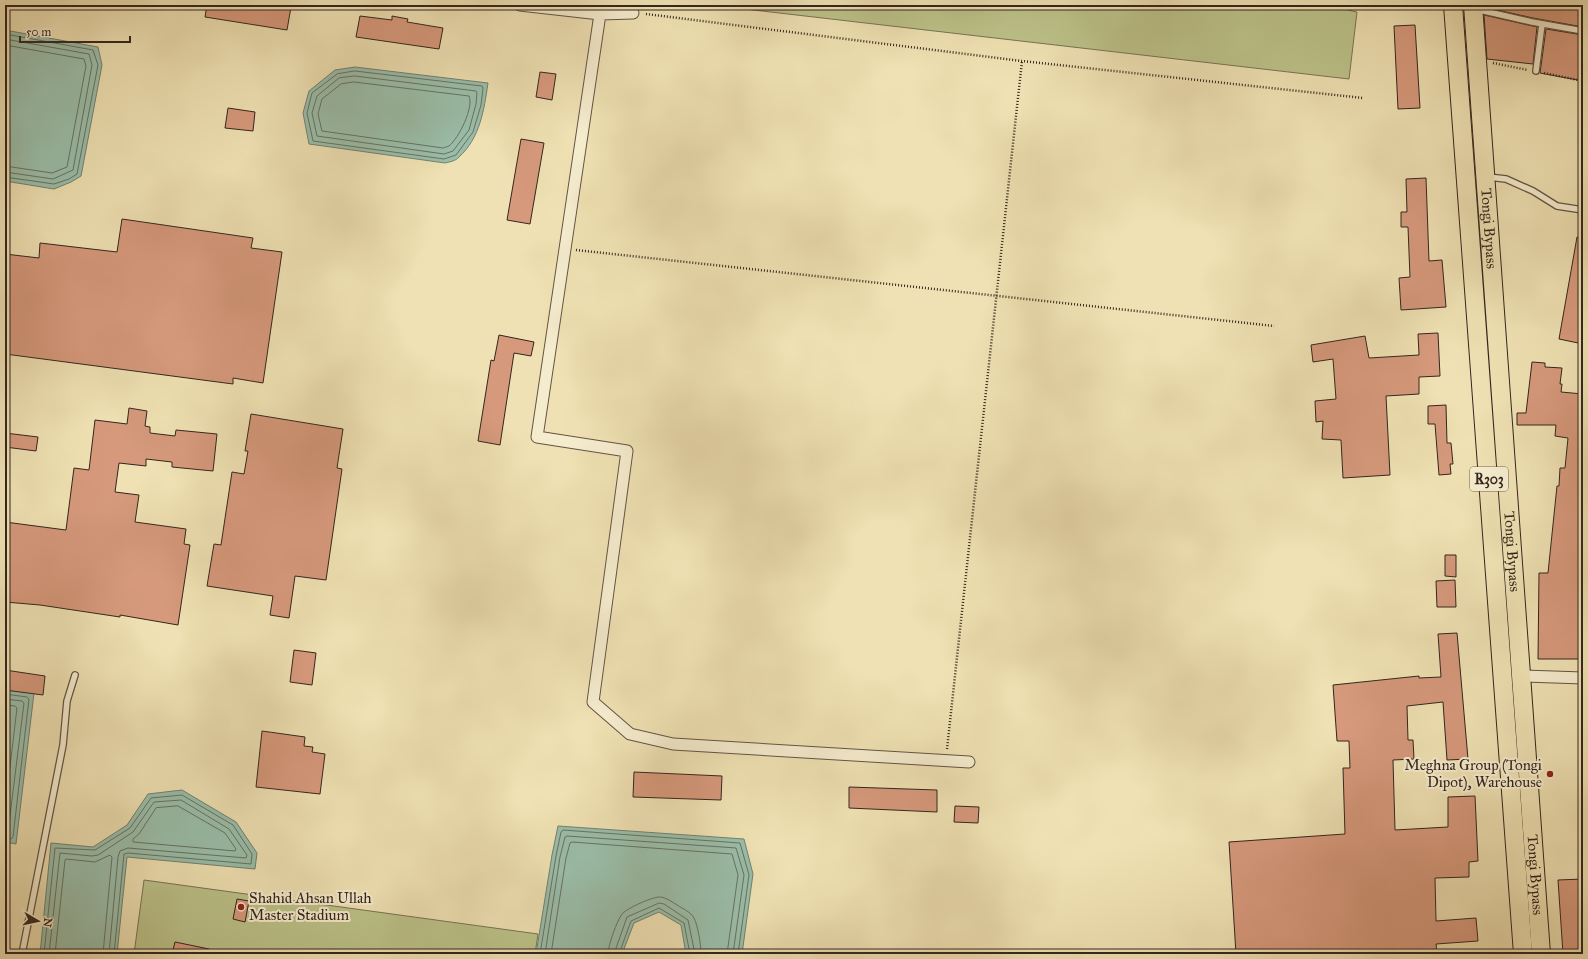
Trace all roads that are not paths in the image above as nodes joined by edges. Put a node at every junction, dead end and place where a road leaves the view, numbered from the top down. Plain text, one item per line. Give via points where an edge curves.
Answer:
1 (520, 5) edge
2 (1454, 5) edge
3 (1473, 8) edge
4 (629, 9) edge
5 (600, 14) junction
6 (1542, 24) junction
7 (1583, 31) edge
8 (1536, 71) dead end
9 (1485, 177) junction
10 (1583, 210) edge
11 (75, 675) dead end
12 (1522, 676) junction
13 (1583, 678) edge
14 (969, 762) dead end
15 (22, 954) edge
16 (1523, 954) edge
17 (1542, 954) edge

1 - 5 street
2 - 16 main road, R303
3 - 6 lane
3 - 9 main road, Tongi Bypass / R303
4 - 5 street
5 - 14 street via 537,437 627,451 593,702 630,734 673,744
6 - 7 lane
6 - 8 lane
9 - 10 lane via 1506,179 1557,206
9 - 12 main road, Tongi Bypass / R303
11 - 15 lane via 67,701 63,745
12 - 13 street
12 - 17 main road, Tongi Bypass / R303

